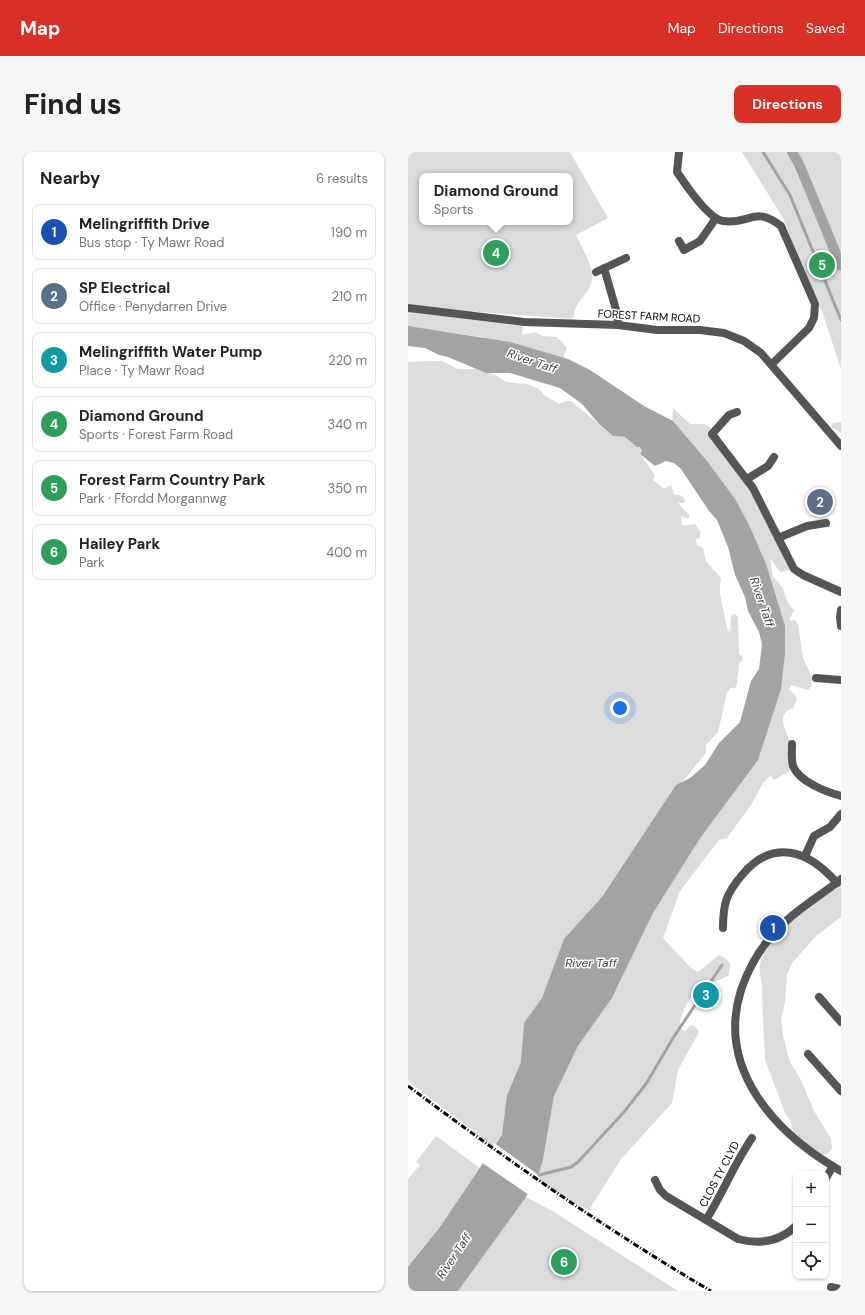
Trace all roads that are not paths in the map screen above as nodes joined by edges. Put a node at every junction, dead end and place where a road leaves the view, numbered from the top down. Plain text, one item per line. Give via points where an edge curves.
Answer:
1 (679, 152) edge
2 (716, 218) junction
3 (680, 241) dead end
4 (626, 258) dead end
5 (604, 268) junction
6 (596, 272) dead end
7 (408, 308) edge
8 (618, 325) junction
9 (772, 364) junction
10 (737, 412) dead end
11 (841, 446) edge
12 (774, 457) dead end
13 (747, 479) junction
14 (826, 523) dead end
15 (778, 538) junction
16 (841, 592) edge
17 (841, 610) edge
18 (841, 626) edge
19 (816, 678) dead end
20 (841, 680) edge
21 (792, 744) dead end
22 (841, 796) edge
23 (841, 814) edge
24 (805, 856) junction
25 (839, 881) edge
26 (723, 928) dead end
27 (819, 997) dead end
28 (841, 1022) edge
29 (808, 1054) dead end
30 (841, 1091) edge
31 (752, 1138) dead end
32 (833, 1166) junction
33 (841, 1171) edge
34 (829, 1173) edge
35 (655, 1180) dead end
36 (706, 1220) junction
37 (793, 1228) edge
38 (831, 1287) dead end
39 (841, 1289) edge

1 - 2 street via 677,172
2 - 3 street via 700,241 684,250
2 - 9 street via 733,222 758,215 770,218 781,226 815,304 814,318 809,328
4 - 5 street
5 - 6 street
5 - 8 street
7 - 8 street, FOREST FARM ROAD via 524,322
8 - 9 street, FOREST FARM ROAD via 657,330 724,333 744,341
9 - 11 street, FOREST FARM ROAD
10 - 13 street via 729,415 712,434
12 - 13 street via 768,466
13 - 15 street
14 - 15 street via 807,526
15 - 16 street via 798,572
17 - 18 street
19 - 20 street
21 - 22 street via 793,765 798,773 815,786
23 - 24 street via 834,824 814,836
24 - 25 street
24 - 26 street via 778,852 754,863 736,882 726,898
25 - 32 street via 781,926 756,958 738,999 734,1023 738,1057 756,1096 790,1134
27 - 28 street
29 - 30 street
31 - 36 street, CLOS TY CLYD via 740,1154 719,1201
32 - 33 street
32 - 34 street
35 - 36 street, CLOS TY CLYD via 662,1193
36 - 37 street, CLOS TY CLYD via 738,1239 750,1243 778,1239
38 - 39 street

